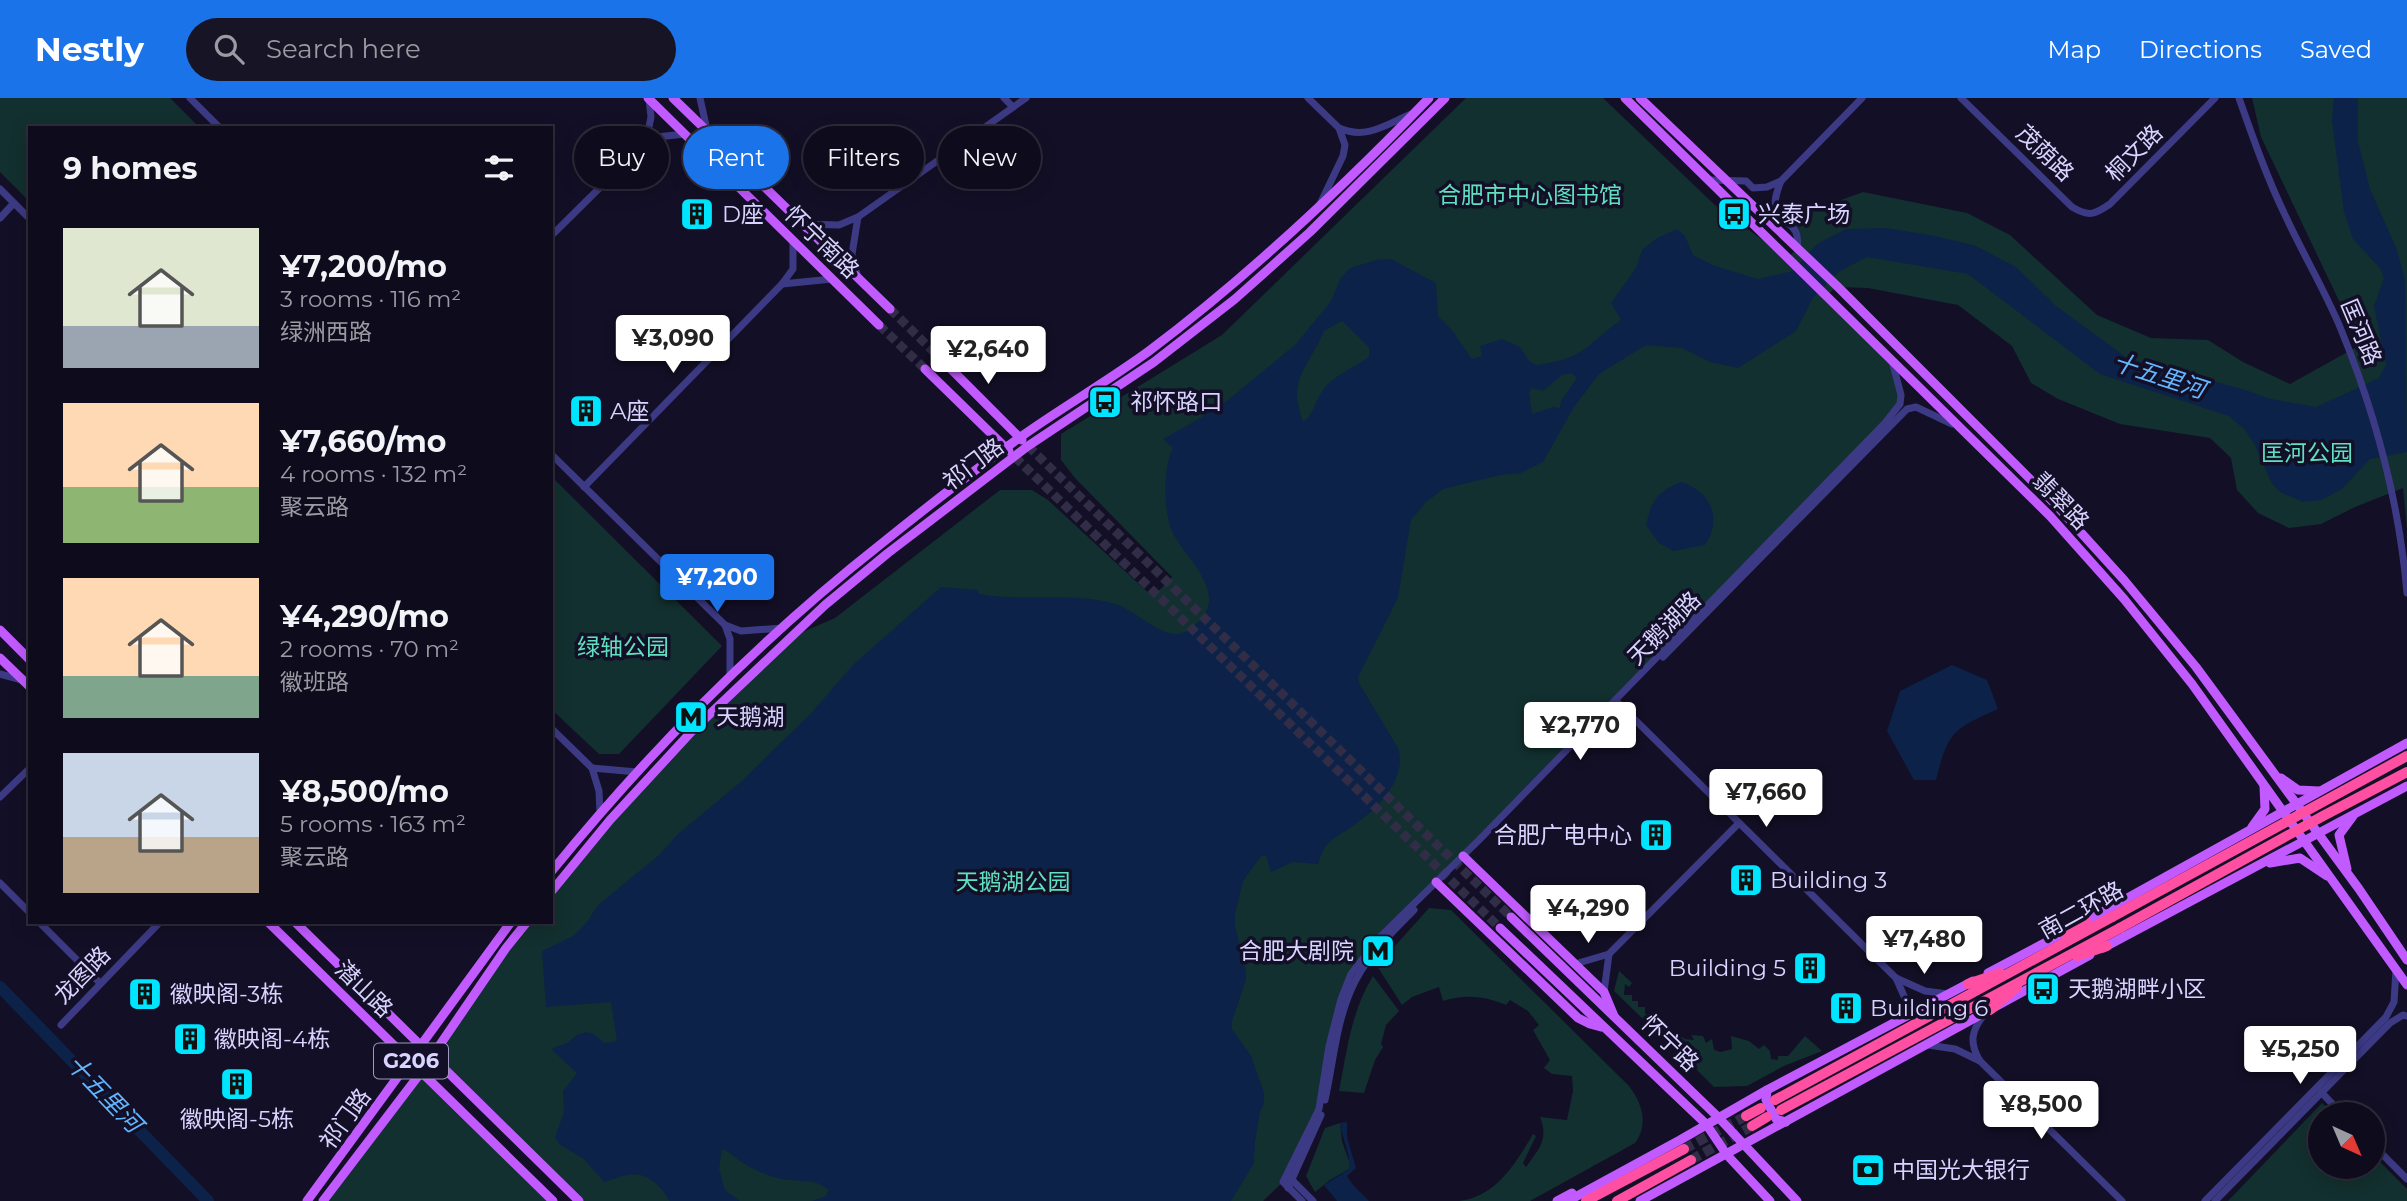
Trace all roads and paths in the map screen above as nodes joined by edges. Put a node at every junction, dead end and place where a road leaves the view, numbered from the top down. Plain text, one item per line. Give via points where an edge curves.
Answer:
1 (190, 98) edge
2 (648, 98) edge
3 (674, 98) edge
4 (700, 98) edge
5 (1004, 98) edge
6 (1026, 98) edge
7 (1308, 98) edge
8 (1429, 98) edge
9 (1445, 98) edge
10 (1625, 98) edge
11 (1640, 98) edge
12 (1862, 98) edge
13 (1961, 98) edge
14 (2215, 98) edge
15 (2239, 98) edge
16 (1013, 107) junction
17 (1415, 113) junction
18 (218, 126) edge
19 (649, 126) edge
20 (702, 126) edge
21 (706, 126) edge
22 (1339, 128) junction
23 (683, 132) edge
24 (1723, 179) junction
25 (1709, 180) junction
26 (1781, 181) junction
27 (0, 189) edge
28 (598, 189) edge
29 (741, 189) edge
30 (768, 189) edge
31 (14, 204) junction
32 (2072, 206) joint
33 (1318, 208) junction
34 (28, 217) edge
35 (859, 217) junction
36 (0, 218) edge
37 (803, 223) junction
38 (553, 234) edge
39 (793, 240) junction
40 (1797, 248) junction
41 (832, 279) junction
42 (859, 279) junction
43 (782, 284) junction
44 (890, 309) tunnel mouth
45 (879, 325) tunnel mouth
46 (936, 354) tunnel mouth
47 (1892, 360) junction
48 (925, 369) tunnel mouth
49 (1967, 434) junction
50 (1019, 438) junction
51 (1028, 446) junction
52 (1006, 449) junction
53 (553, 456) edge
54 (1015, 457) junction
55 (584, 486) junction
56 (2407, 593) edge
57 (725, 625) junction
58 (783, 628) junction
59 (0, 630) edge
60 (0, 658) edge
61 (28, 658) edge
62 (0, 674) edge
63 (730, 678) junction
64 (22, 680) junction
65 (28, 685) edge
66 (1616, 701) junction
67 (553, 730) edge
68 (2407, 743) edge
69 (2407, 756) edge
70 (592, 768) junction
71 (28, 770) edge
72 (637, 772) junction
73 (2407, 772) edge
74 (2274, 774) junction
75 (2263, 784) junction
76 (2407, 786) edge
77 (2321, 791) junction
78 (0, 797) edge
79 (2297, 804) junction
80 (600, 812) junction
81 (2283, 812) junction
82 (2354, 814) junction
83 (1739, 823) junction
84 (2250, 830) junction
85 (2318, 834) junction
86 (2304, 841) junction
87 (1464, 857) junction
88 (2260, 865) junction
89 (553, 871) edge
90 (2348, 874) junction
91 (2331, 879) junction
92 (0, 883) edge
93 (1438, 883) junction
94 (553, 889) edge
95 (28, 911) edge
96 (1511, 917) tunnel mouth
97 (2086, 921) junction
98 (41, 924) edge
99 (158, 924) edge
100 (270, 924) edge
101 (297, 924) edge
102 (510, 924) edge
103 (525, 924) edge
104 (1500, 928) tunnel mouth
105 (2107, 946) junction
106 (1609, 954) junction
107 (2407, 960) edge
108 (1575, 964) junction
109 (2035, 966) junction
110 (2396, 970) junction
111 (1896, 978) junction
112 (100, 983) junction
113 (1968, 984) junction
114 (2407, 985) edge
115 (1604, 992) junction
116 (1948, 995) junction
117 (1990, 1010) junction
118 (2407, 1016) edge
119 (1615, 1017) junction
120 (1900, 1020) junction
121 (61, 1025) dead end
122 (1603, 1027) junction
123 (1927, 1044) junction
124 (421, 1047) junction
125 (431, 1056) junction
126 (1980, 1060) junction
127 (411, 1061) junction
128 (422, 1071) junction
129 (1767, 1090) junction
130 (2321, 1092) junction
131 (2331, 1102) edge
132 (1778, 1105) dead end
133 (1764, 1113) dead end
134 (1718, 1117) junction
135 (1749, 1121) tunnel mouth
136 (1786, 1122) junction
137 (1706, 1124) junction
138 (1682, 1145) junction
139 (1746, 1145) junction
140 (1727, 1155) junction
141 (2385, 1157) edge
142 (1691, 1160) tunnel mouth
143 (1702, 1168) junction
144 (2407, 1179) edge
145 (1287, 1182) junction
146 (307, 1201) edge
147 (323, 1201) edge
148 (553, 1201) edge
149 (579, 1201) edge
150 (1302, 1201) edge
151 (1313, 1201) edge
152 (1557, 1201) edge
153 (1568, 1201) edge
154 (1586, 1201) edge
155 (1616, 1201) edge
156 (1640, 1201) edge
157 (1654, 1201) edge
158 (1770, 1201) edge
159 (1797, 1201) edge
160 (2122, 1201) edge
161 (2205, 1201) edge
162 (2215, 1201) edge

1 - 18 street
2 - 19 street
2 - 23 main road, 怀宁南路
3 - 20 main road, 怀宁南路
4 - 21 street
5 - 16 street
6 - 16 street
7 - 22 street
8 - 17 main road, 祁门路
9 - 51 main road, 祁门路 via 1235,299 1154,362
10 - 25 main road, 翡翠路
11 - 24 main road, 翡翠路
12 - 26 street
13 - 32 street, 茂荫路
14 - 32 street, 桐文路 via 2110,204 2095,214
15 - 56 street, 匡河路 via 2285,216 2360,377 2388,466
16 - 35 street
17 - 22 street via 1368,132
17 - 33 main road, 祁门路
22 - 33 street via 1345,145 1343,156
24 - 25 street
24 - 26 street via 1746,181 1753,188
24 - 40 main road, 翡翠路
25 - 47 main road, 翡翠路
26 - 40 street via 1776,211 1796,229
27 - 31 street
28 - 38 street
29 - 39 main road, 怀宁南路
30 - 37 main road, 怀宁南路
31 - 34 street
31 - 36 street
33 - 50 main road, 祁门路 via 1228,290 1147,352
35 - 37 street via 839,225
35 - 42 street via 852,254
37 - 42 main road, 怀宁南路
39 - 41 main road, 怀宁南路
39 - 43 street via 793,269
40 - 74 main road, 翡翠路 via 2055,504 2124,580 2196,667
41 - 43 street
41 - 45 main road, 怀宁南路
42 - 44 main road, 怀宁南路
43 - 55 street
46 - 50 main road
47 - 49 main road, 翡翠路
47 - 66 street, 天鹅湖路 via 1901,395 1900,404 1885,423
48 - 52 main road
49 - 66 street, 天鹅湖路 via 1941,417 1916,407 1907,409
49 - 75 main road, 翡翠路 via 2124,598
50 - 51 main road
50 - 52 main road, 祁门路
51 - 54 main road, 祁门路
52 - 54 main road
52 - 58 main road, 祁门路 via 881,543
53 - 55 street
54 - 94 main road, 祁门路 via 888,553 791,636 655,770
55 - 57 street
57 - 58 street via 741,631
57 - 63 street via 730,639
58 - 63 main road, 祁门路
59 - 61 main road
60 - 64 main road
62 - 64 street
63 - 72 main road, 祁门路
64 - 65 main road
66 - 83 street
66 - 87 street, 天鹅湖路
67 - 70 street
68 - 77 main road
69 - 109 highway, 南二环路, bridge via 2112,917
70 - 72 street
70 - 80 street
71 - 78 street
72 - 80 main road, 祁门路
73 - 109 highway, 南二环路, bridge via 2120,928
74 - 77 main road via 2298,790
74 - 79 main road, 翡翠路
75 - 81 main road, 翡翠路
75 - 84 main road via 2265,809
76 - 82 main road
77 - 79 main road
79 - 81 main road
79 - 85 main road, 翡翠路
80 - 89 main road, 祁门路
81 - 84 main road
81 - 86 main road, 翡翠路
82 - 85 main road
82 - 90 main road via 2339,835
83 - 106 street
83 - 111 street
84 - 97 main road
85 - 86 main road
85 - 90 main road, 翡翠路
86 - 88 main road
86 - 91 main road, 翡翠路
87 - 93 street, 天鹅湖路
87 - 108 main road
88 - 91 main road via 2300,858
88 - 105 main road
90 - 107 main road, 翡翠路
91 - 110 main road, 翡翠路
92 - 95 street
93 - 122 main road via 1578,1017
93 - 145 street, 天鹅湖路 via 1380,937 1351,974 1329,1046 1319,1109
96 - 119 main road, 怀宁路
97 - 109 highway
97 - 113 main road
98 - 112 street
99 - 112 street, 龙图路
100 - 127 main road, 潜山路 / G206
101 - 124 main road, 潜山路 / G206
102 - 124 main road, 祁门路
103 - 125 main road, 祁门路
104 - 122 main road, 怀宁路
105 - 109 highway
105 - 117 main road
106 - 108 street
106 - 115 street
108 - 115 main road
109 - 113 highway
109 - 117 highway
109 - 132 highway, 南二环路
110 - 114 main road, 翡翠路
110 - 161 street via 2394,1002 2386,1017
111 - 116 street
111 - 120 street via 1908,1005
112 - 121 street, 龙图路
113 - 116 main road
115 - 119 main road
116 - 120 main road
117 - 123 main road
117 - 126 street via 1971,1038
118 - 130 street via 2390,1023
119 - 134 main road, 怀宁路
120 - 129 main road
122 - 137 main road, 怀宁路
123 - 126 street
123 - 136 main road
124 - 125 main road, 潜山路 / G206
124 - 127 main road, 祁门路
125 - 128 main road, 祁门路
125 - 149 main road, 潜山路 / G206
126 - 160 street
127 - 128 main road, 潜山路 / G206
127 - 146 main road, 祁门路
128 - 147 main road, 祁门路
128 - 148 main road, 潜山路 / G206
129 - 134 main road
129 - 136 main road via 1766,1100 1776,1119
130 - 131 street
130 - 162 street
133 - 135 highway
134 - 137 main road
134 - 139 main road, 怀宁路
136 - 139 main road
137 - 138 main road
137 - 140 main road, 怀宁路
138 - 152 main road via 1651,1151
138 - 153 main road
138 - 154 highway
139 - 140 main road
139 - 159 main road, 怀宁路
140 - 143 main road
140 - 158 main road, 怀宁路
141 - 144 street
142 - 155 highway
143 - 156 main road
143 - 157 main road
145 - 150 street
145 - 151 street

